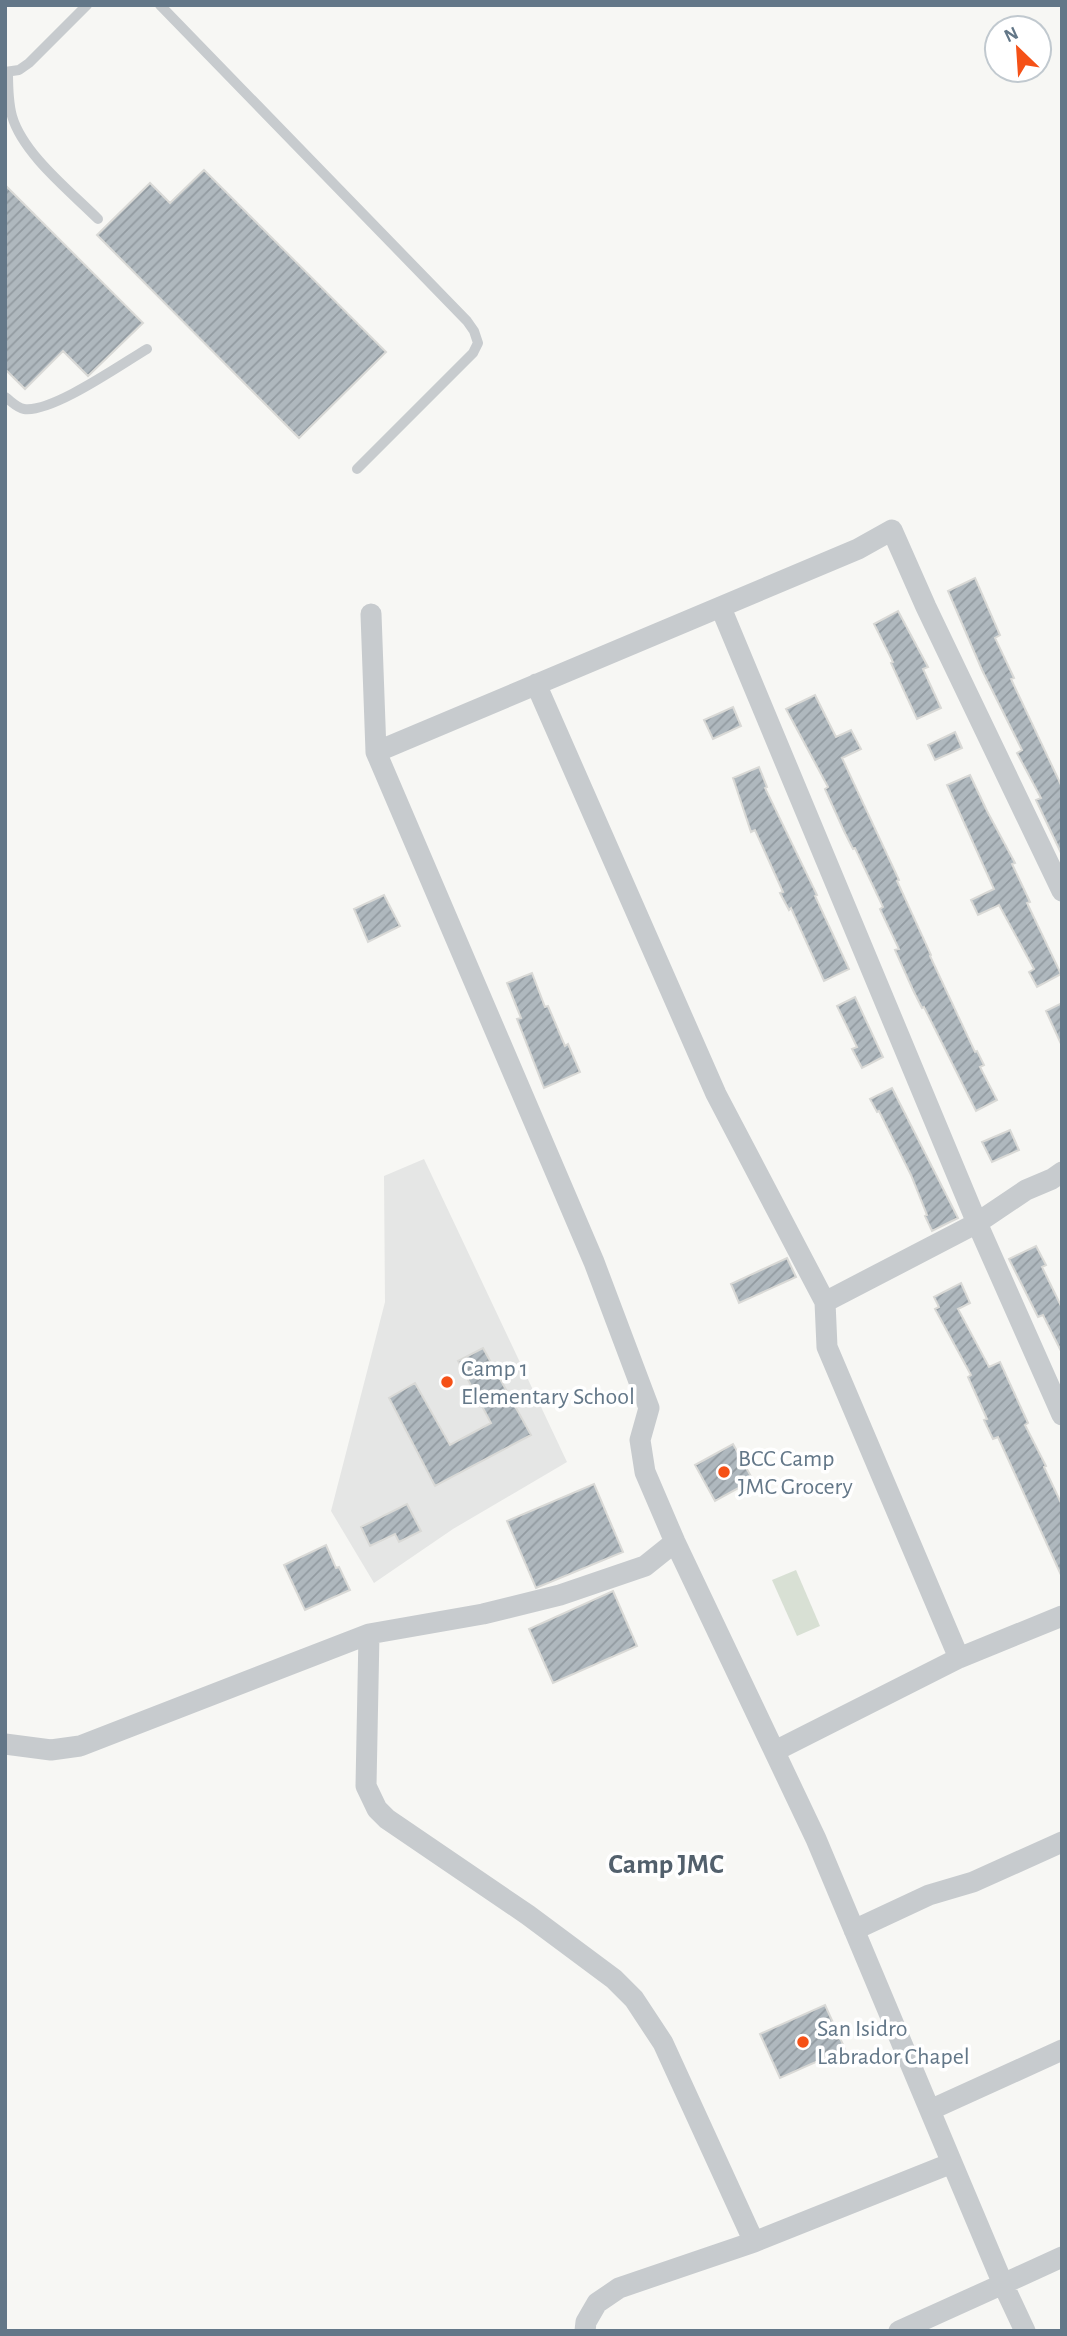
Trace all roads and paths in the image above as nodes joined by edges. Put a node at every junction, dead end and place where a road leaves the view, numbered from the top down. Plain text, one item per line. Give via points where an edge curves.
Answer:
1 (88, 5) edge
2 (160, 5) edge
3 (7, 72) edge
4 (9, 121) edge
5 (98, 219) dead end
6 (147, 349) dead end
7 (5, 397) edge
8 (357, 469) dead end
9 (721, 608) junction
10 (371, 614) dead end
11 (536, 684) junction
12 (376, 752) junction
13 (1062, 891) edge
14 (1062, 1172) edge
15 (977, 1223) junction
16 (825, 1302) junction
17 (1062, 1415) edge
18 (675, 1542) junction
19 (1062, 1616) edge
20 (369, 1634) junction
21 (959, 1658) junction
22 (5, 1744) edge
23 (775, 1751) junction
24 (1062, 1843) edge
25 (854, 1930) junction
26 (1062, 2050) edge
27 (930, 2110) junction
28 (951, 2163) junction
29 (754, 2242) junction
30 (1062, 2257) edge
31 (1003, 2284) junction
32 (585, 2331) edge
33 (900, 2331) edge
34 (1025, 2331) edge

1 - 3 lane via 29,63
2 - 8 lane via 474,331 478,343 473,353
3 - 4 lane
4 - 5 lane via 33,153
6 - 7 lane via 54,404 20,409
9 - 11 street
9 - 13 street via 858,550 892,530
9 - 15 street
10 - 12 street
11 - 12 street
11 - 16 street via 716,1094
12 - 18 street via 598,1274 649,1409 640,1440 645,1472
14 - 15 street
15 - 16 street
15 - 17 street
16 - 21 street via 827,1347
18 - 20 street via 645,1566 560,1595
18 - 23 street
19 - 21 street
20 - 22 street via 80,1746 51,1750
20 - 29 street via 366,1786 377,1810 539,1923 634,1999 663,2043
21 - 23 street
23 - 25 street
24 - 25 street
25 - 27 street
26 - 27 street
27 - 28 street
28 - 29 street
28 - 31 street
29 - 32 street via 619,2288 597,2303
30 - 31 street
31 - 33 street
31 - 34 street

